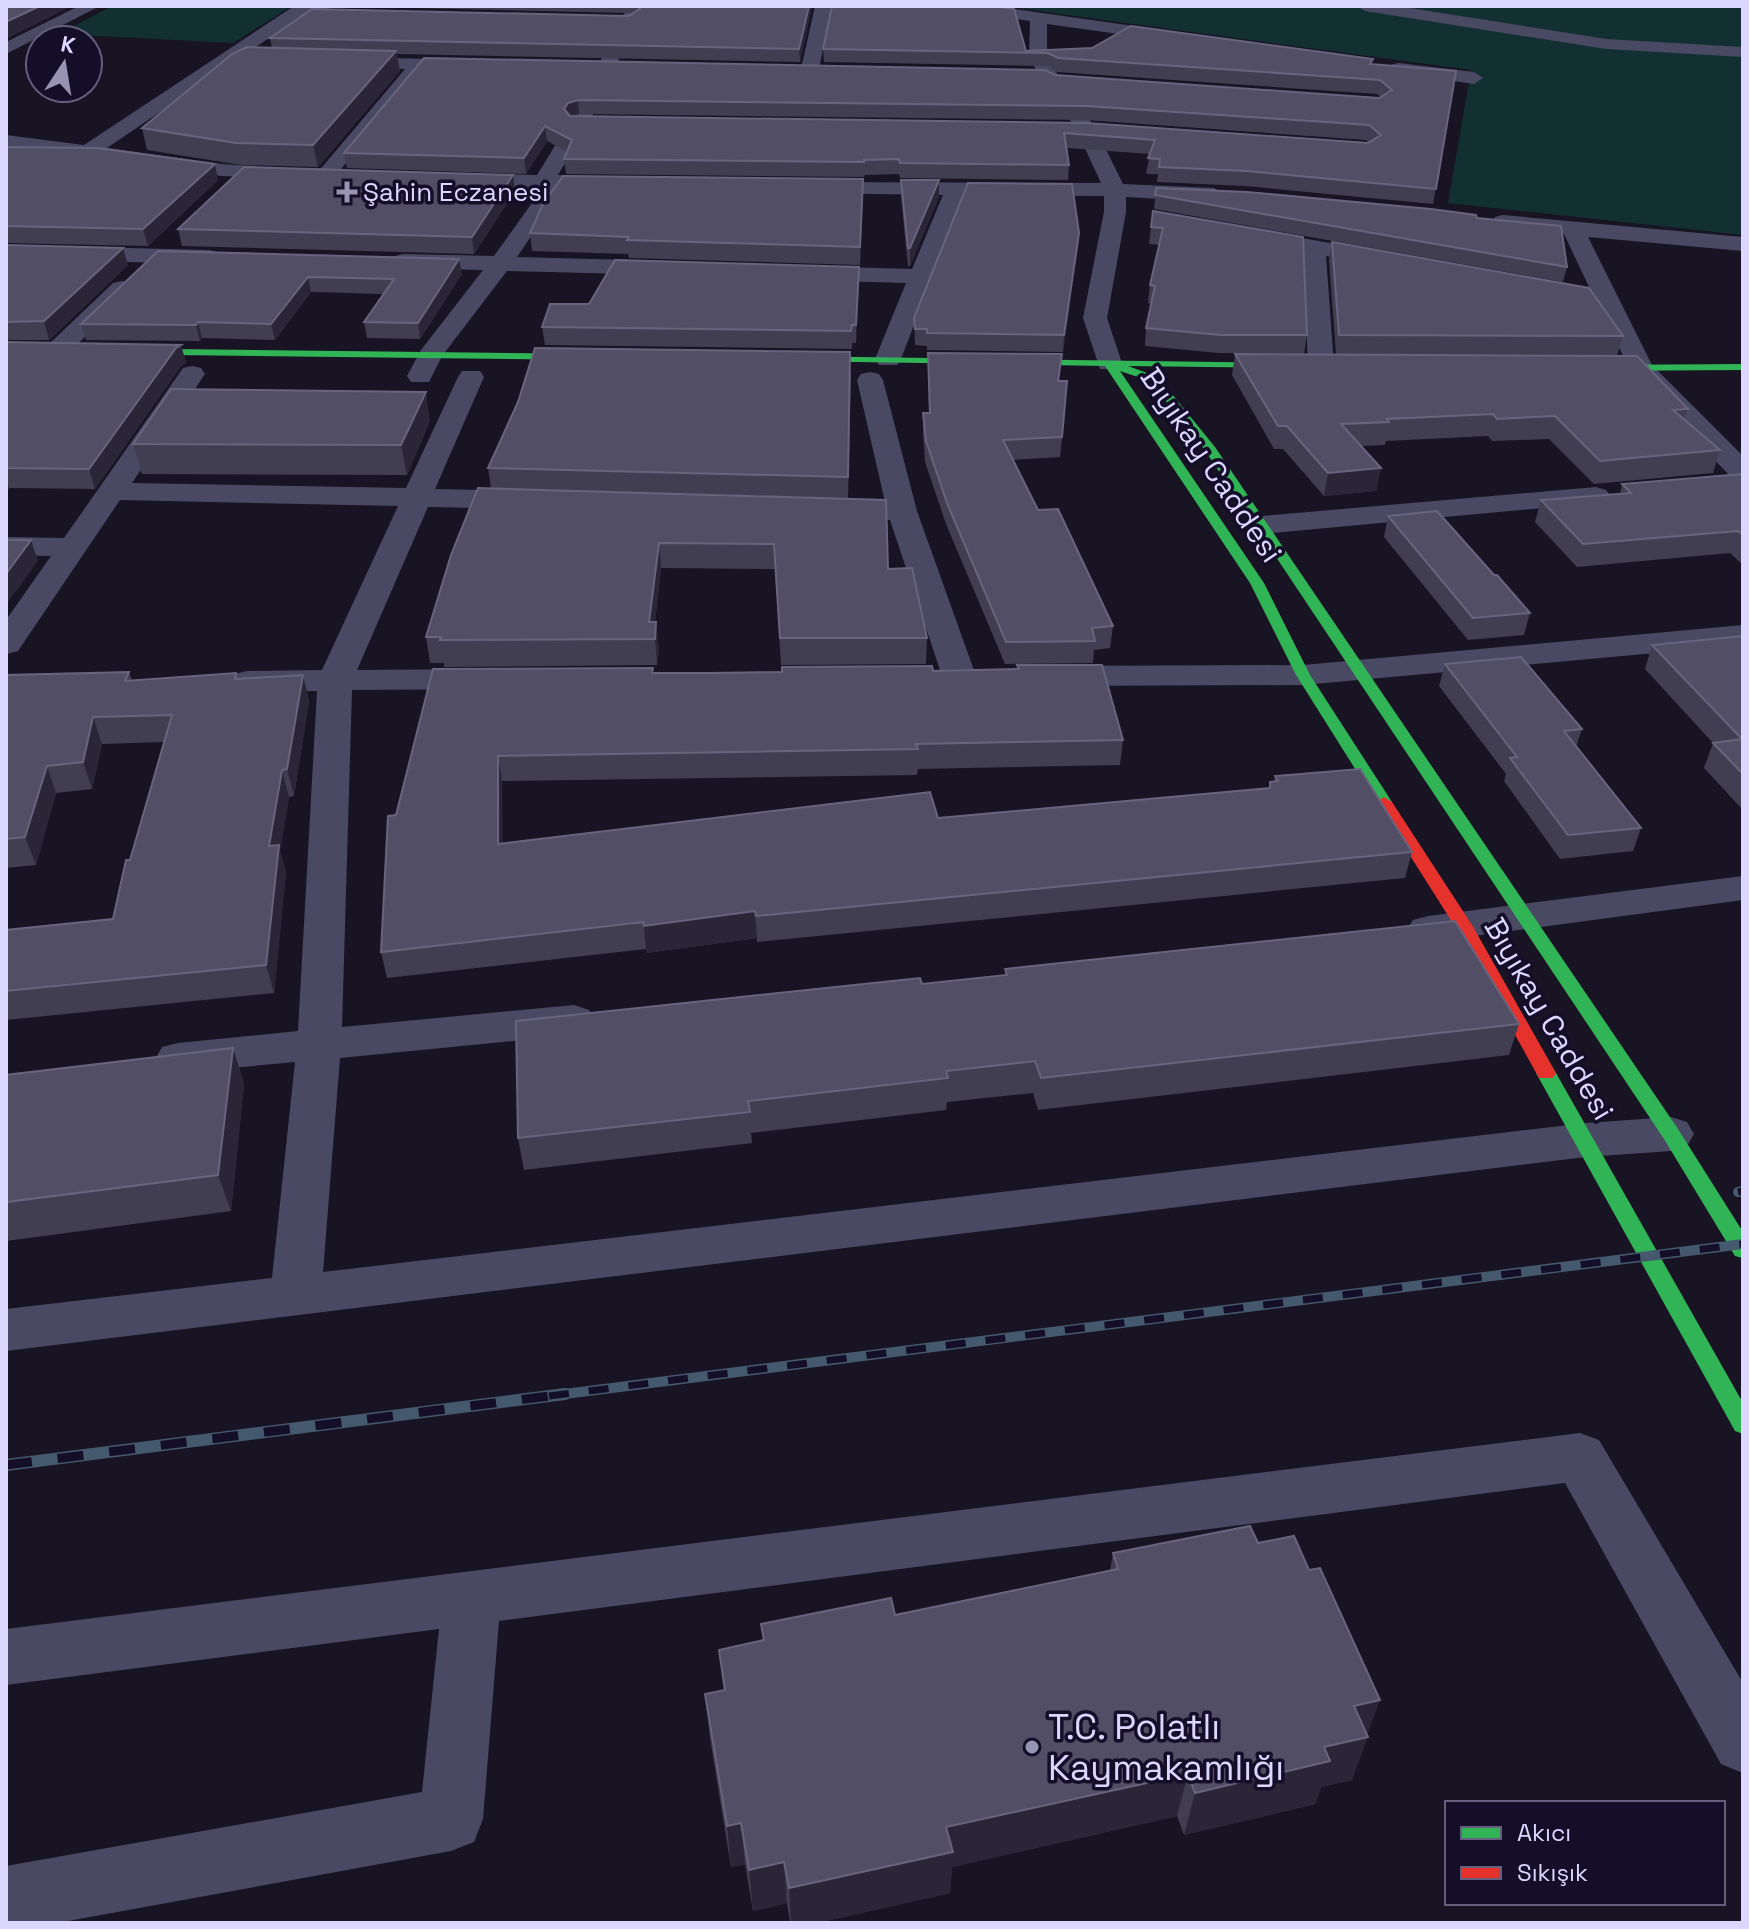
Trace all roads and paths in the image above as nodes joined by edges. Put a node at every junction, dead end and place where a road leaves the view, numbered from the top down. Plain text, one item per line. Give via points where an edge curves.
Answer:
1 (92, 6) edge
2 (823, 6) edge
3 (958, 6) edge
4 (1365, 6) edge
5 (299, 10) edge
6 (373, 16) edge
7 (626, 16) edge
8 (1039, 18) junction
9 (56, 24) edge
10 (24, 40) edge
11 (1197, 40) edge
12 (6, 49) edge
13 (1743, 52) edge
14 (229, 59) junction
15 (261, 59) edge
16 (324, 61) edge
17 (419, 64) junction
18 (493, 65) edge
19 (580, 66) edge
20 (613, 67) junction
21 (810, 69) edge
22 (1044, 77) junction
23 (1474, 78) dead end
24 (1384, 79) edge
25 (1085, 82) edge
26 (1054, 128) edge
27 (1086, 129) junction
28 (1117, 131) edge
29 (11, 146) edge
30 (90, 150) junction
31 (241, 174) junction
32 (325, 176) junction
33 (356, 176) edge
34 (436, 178) edge
35 (550, 183) junction
36 (635, 183) edge
37 (791, 187) edge
38 (956, 189) junction
39 (220, 194) edge
40 (1230, 195) edge
41 (1120, 205) junction
42 (1479, 219) edge
43 (1222, 230) edge
44 (1573, 230) junction
45 (177, 235) edge
46 (1743, 244) edge
47 (1314, 246) junction
48 (6, 252) edge
49 (156, 256) junction
50 (234, 257) edge
51 (376, 260) edge
52 (501, 263) junction
53 (1407, 263) edge
54 (687, 269) edge
55 (780, 272) edge
56 (919, 276) junction
57 (1515, 283) edge
58 (1608, 300) junction
59 (6, 350) edge
60 (56, 351) junction
61 (604, 357) edge
62 (777, 358) edge
63 (1565, 367) edge
64 (1743, 367) edge
65 (418, 369) junction
66 (1328, 370) junction
67 (1114, 371) junction
68 (192, 373) dead end
69 (875, 375) junction
70 (1648, 376) junction
71 (478, 377) joint
72 (1154, 379) junction
73 (979, 380) edge
74 (1576, 384) edge
75 (1743, 385) edge
76 (1743, 473) edge
77 (1743, 483) edge
78 (1712, 486) edge
79 (113, 491) junction
80 (1619, 494) edge
81 (419, 496) junction
82 (559, 501) edge
83 (809, 508) edge
84 (902, 511) junction
85 (1262, 525) junction
86 (6, 546) edge
87 (75, 547) junction
88 (1743, 635) edge
89 (6, 644) edge
90 (1359, 668) junction
91 (1303, 675) junction
92 (527, 679) edge
93 (335, 680) junction
94 (210, 681) edge
95 (1743, 888) edge
96 (1524, 917) junction
97 (1463, 925) junction
98 (1384, 935) edge
99 (612, 1016) edge
100 (319, 1044) junction
101 (147, 1061) edge
102 (1671, 1134) junction
103 (1586, 1140) junction
104 (1743, 1250) edge
105 (296, 1294) junction
106 (6, 1330) edge
107 (1743, 1424) edge
108 (472, 1597) junction
109 (6, 1657) edge
110 (1743, 1742) edge
111 (6, 1899) edge

1 - 9 street
2 - 21 street
3 - 8 street
4 - 13 street via 1606,44
5 - 6 street
5 - 14 street
7 - 20 street
8 - 11 street
8 - 22 street via 1038,59
10 - 12 street
14 - 15 street
14 - 30 street
16 - 17 street
17 - 18 street
17 - 32 street
19 - 20 street
20 - 35 street
22 - 25 street
22 - 27 street
23 - 24 street via 1387,67
26 - 27 street
27 - 28 street
27 - 41 street
29 - 30 street
30 - 31 street
31 - 32 street
31 - 39 street
32 - 33 street
34 - 35 street
35 - 36 street
35 - 52 street
37 - 38 street
38 - 41 street
38 - 56 street
40 - 41 street
41 - 67 street via 1095,318
42 - 44 street
43 - 47 street
44 - 46 street
44 - 58 street
45 - 49 street
47 - 53 street
47 - 66 street
48 - 49 street
49 - 50 street
49 - 60 street
51 - 52 street
52 - 54 street
52 - 65 street
55 - 56 street
56 - 69 street
57 - 58 street
58 - 70 street
59 - 60 street
60 - 65 street
61 - 65 street
62 - 69 street
63 - 70 street
64 - 70 street
65 - 71 street
66 - 67 street
66 - 72 street
67 - 69 street
67 - 72 street, Bıyıkay Caddesi
67 - 73 street
67 - 91 street, Bıyıkay Caddesi via 1257,583
68 - 79 street
69 - 84 street
70 - 74 street
70 - 75 street
70 - 76 street
71 - 81 street
72 - 85 street, Bıyıkay Caddesi
77 - 78 street
79 - 81 street
79 - 87 street
80 - 85 street
81 - 82 street
81 - 93 street
83 - 84 street
84 - 91 street via 974,676
85 - 90 street, Bıyıkay Caddesi
86 - 87 street
87 - 89 street
88 - 90 street
90 - 91 street
90 - 96 street, Bıyıkay Caddesi
91 - 97 street, Bıyıkay Caddesi
92 - 93 street
93 - 94 street
93 - 100 street
95 - 96 street
96 - 97 street
96 - 102 street, Bıyıkay Caddesi
97 - 98 street
97 - 103 street, Bıyıkay Caddesi
99 - 100 street
100 - 101 street
100 - 105 street
102 - 103 street
102 - 104 street, Bıyıkay Caddesi
103 - 105 street
103 - 107 street, Bıyıkay Caddesi
105 - 106 street
108 - 109 street
108 - 110 street via 1580,1457
108 - 111 street via 451,1819

